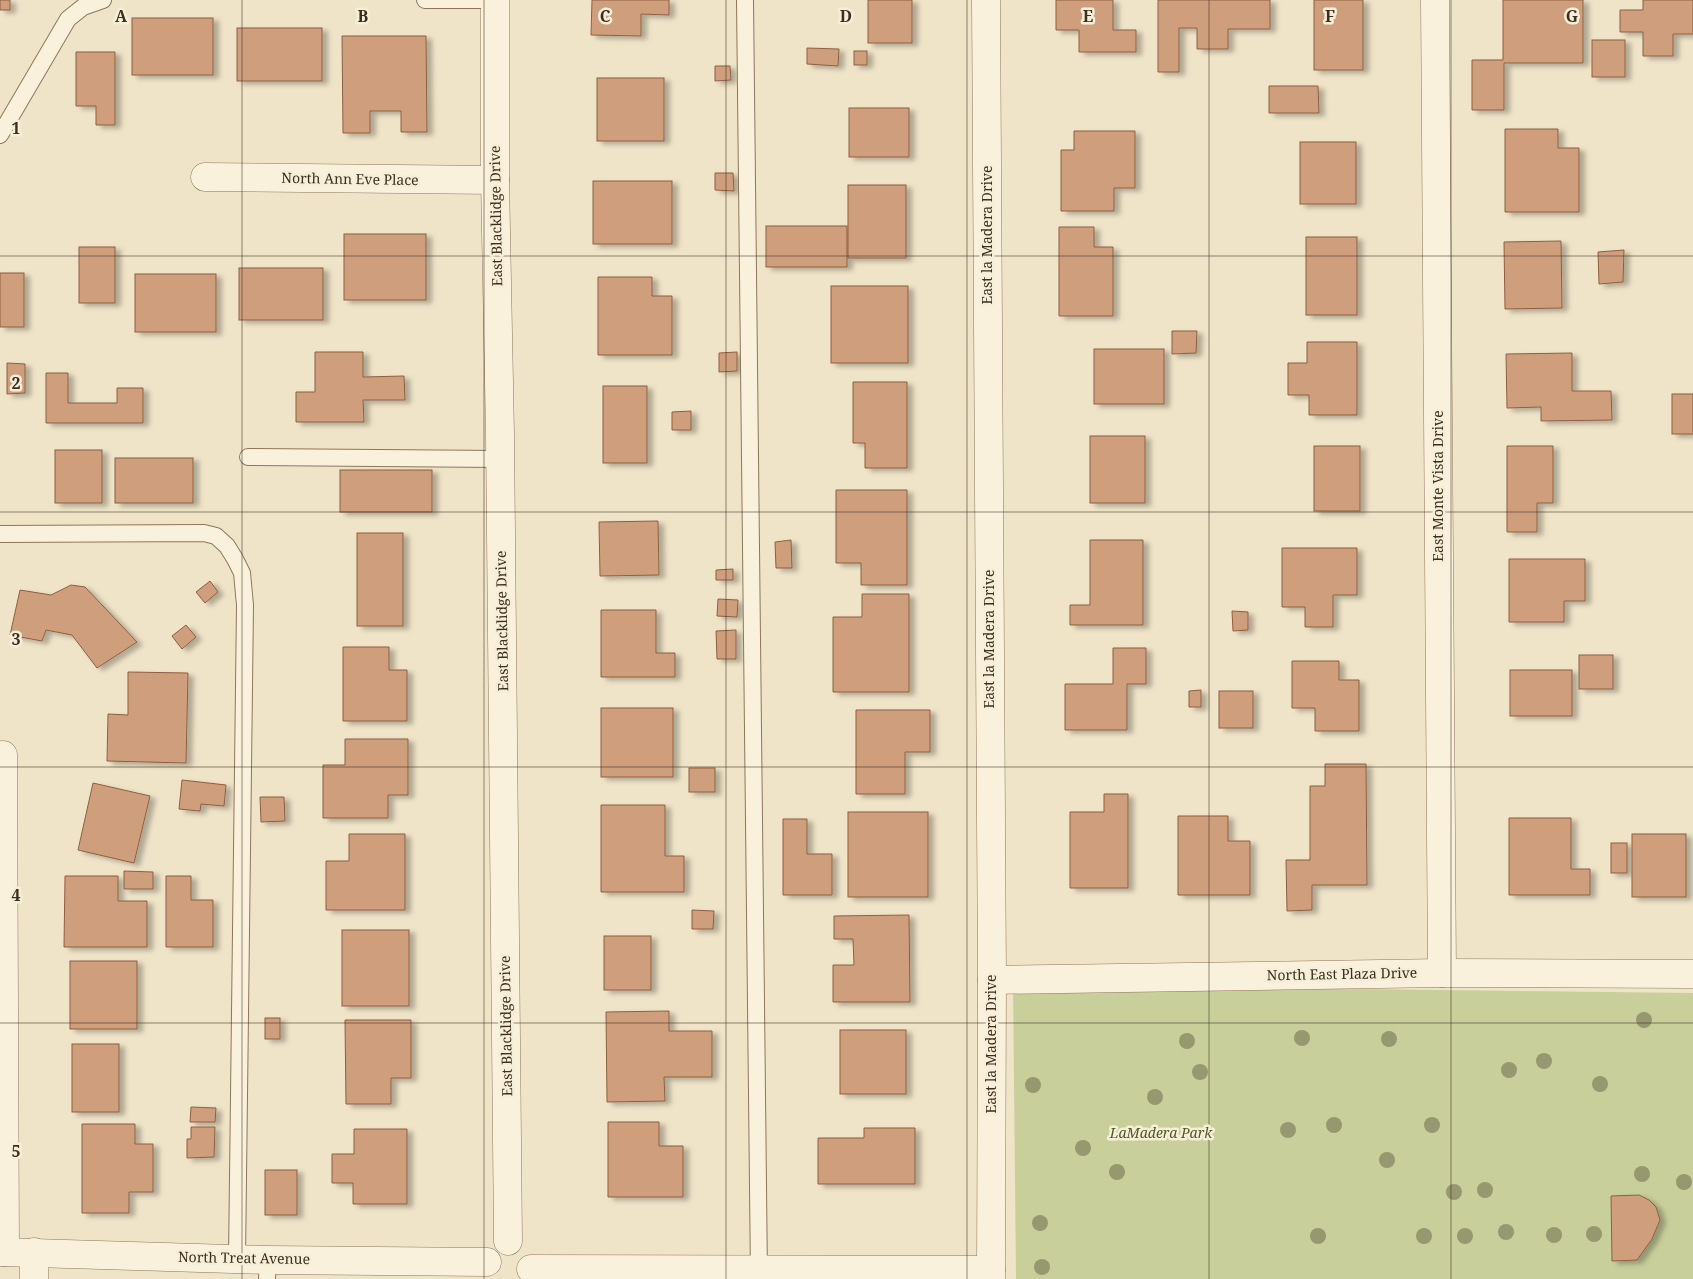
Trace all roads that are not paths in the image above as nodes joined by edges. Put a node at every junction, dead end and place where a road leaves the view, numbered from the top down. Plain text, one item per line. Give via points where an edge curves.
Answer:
1 (103, 0) edge
2 (426, 0) edge
3 (495, 0) edge
4 (745, 0) edge
5 (986, 0) edge
6 (1435, 0) edge
7 (0, 135) edge
8 (205, 177) dead end
9 (494, 180) junction
10 (248, 457) dead end
11 (500, 459) junction
12 (0, 534) edge
13 (2, 755) dead end
14 (1442, 973) junction
15 (1693, 974) edge
16 (992, 980) junction
17 (508, 1241) junction
18 (2, 1252) edge
19 (34, 1252) junction
20 (237, 1259) junction
21 (268, 1269) edge
22 (491, 1270) edge
23 (528, 1274) edge
24 (759, 1274) edge
25 (991, 1274) edge
26 (34, 1279) edge

1 - 7 lane via 83,7 68,19
2 - 3 lane
3 - 9 street, East Blacklidge Drive
4 - 24 lane
5 - 16 street, East la Madera Drive
6 - 14 street, East Monte Vista Drive
8 - 9 street, North Ann Eve Place
9 - 11 street, East Blacklidge Drive
10 - 11 lane
11 - 17 street, East Blacklidge Drive
12 - 20 lane via 204,533 216,536 227,546 242,573 245,605
13 - 18 street
14 - 15 street, North East Plaza Drive
14 - 16 street, North East Plaza Drive
16 - 25 street, East la Madera Drive
17 - 22 street via 492,1249
17 - 23 street via 519,1243 530,1254 532,1261
18 - 19 street, North Treat Avenue
19 - 20 street, North Treat Avenue
19 - 26 street
20 - 21 street, North Treat Avenue
21 - 22 street, North Treat Avenue
23 - 24 street
24 - 25 street

